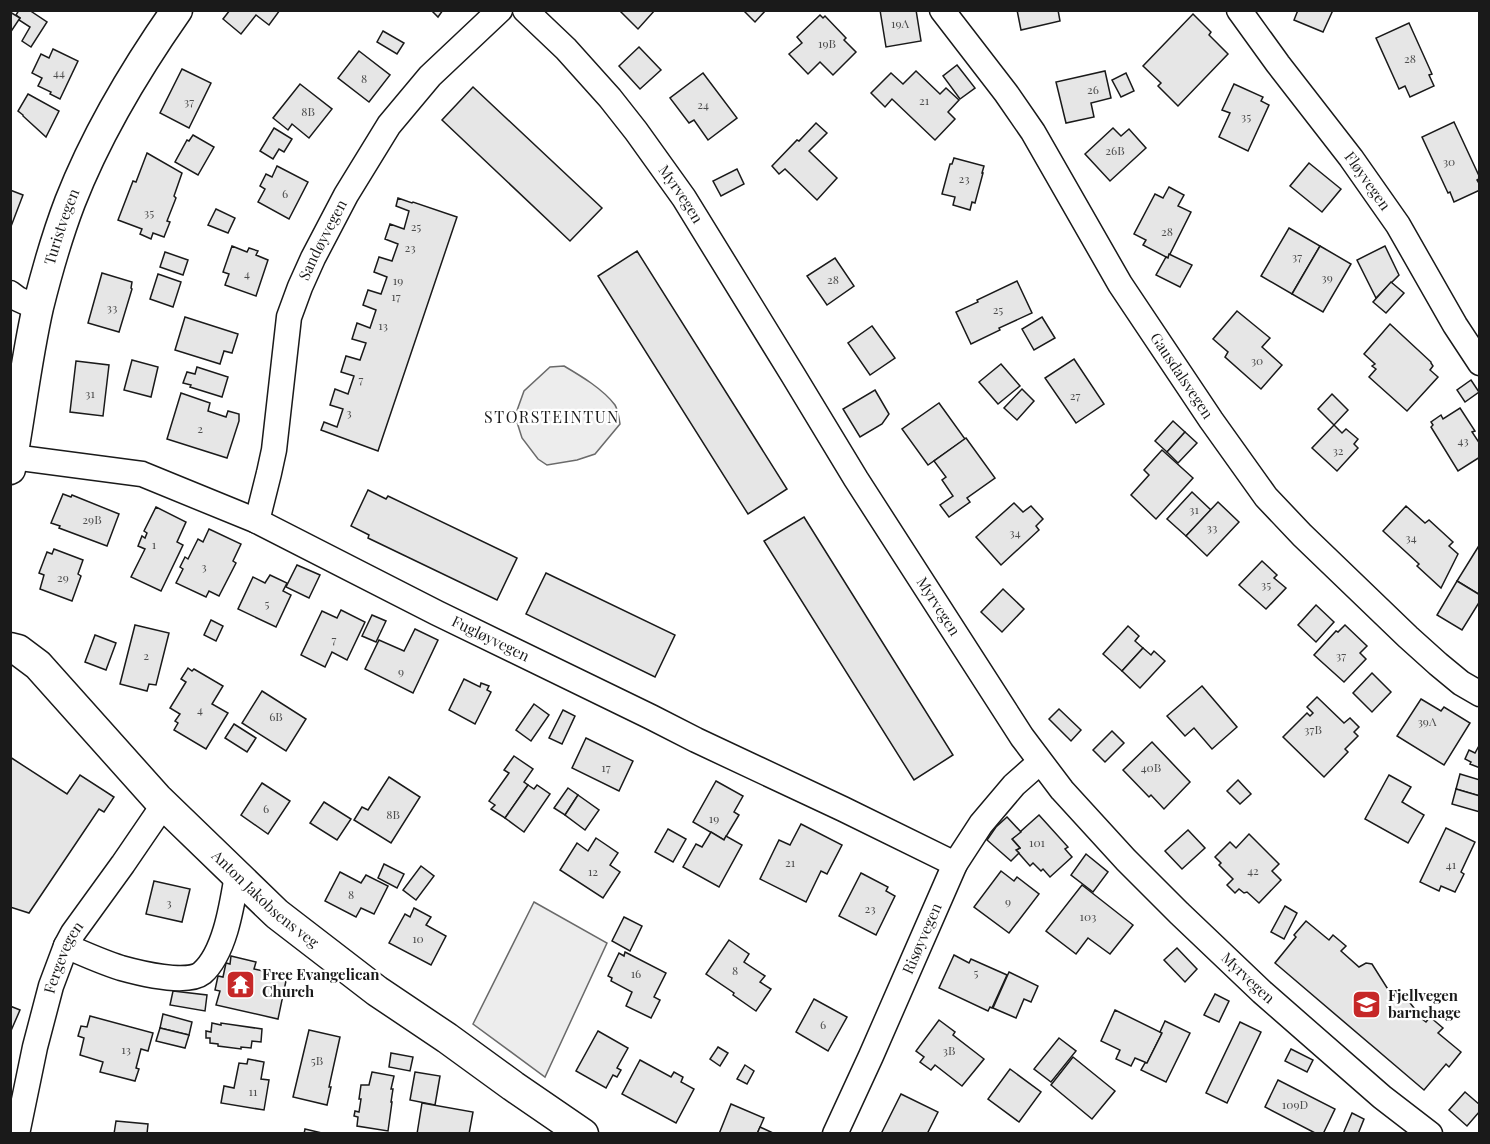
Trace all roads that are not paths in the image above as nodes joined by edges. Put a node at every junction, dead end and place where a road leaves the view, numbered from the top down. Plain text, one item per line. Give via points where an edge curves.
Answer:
1 (177, 10) edge
2 (500, 10) edge
3 (525, 10) edge
4 (942, 10) edge
5 (1239, 10) edge
6 (10, 293) edge
7 (38, 308) junction
8 (1479, 363) edge
9 (12, 463) edge
10 (257, 521) junction
11 (10, 648) edge
12 (1479, 694) edge
13 (1040, 762) junction
14 (164, 804) junction
15 (955, 864) junction
16 (237, 875) junction
17 (66, 946) junction
18 (17, 1134) edge
19 (583, 1134) edge
20 (835, 1134) edge
21 (1430, 1134) edge

1 - 7 street, Turistvegen via 120,99 80,177
2 - 10 street, Sandøyvegen via 430,76 389,125 313,258 289,317 274,450
3 - 13 street, Myrvegen via 610,98 684,198 856,479
4 - 12 street, Gausdalsvegen via 1020,112 1120,284 1266,497 1408,637 1453,677
5 - 8 street, Fløyvegen via 1398,225
6 - 7 street
7 - 9 street, Turistvegen
9 - 10 street, Fugløyvegen via 142,474
10 - 15 street, Fugløyvegen
11 - 14 street, Anton Jakobsens veg via 38,664
13 - 15 street, Risøyvegen via 981,824
13 - 21 street, Myrvegen via 1126,860 1254,984
14 - 16 street, Anton Jakobsens veg
14 - 17 street, Fergevegen
15 - 20 street, Risøyvegen
16 - 17 street via 216,956 200,974 189,978 163,977 121,968
16 - 19 street, Anton Jakobsens veg via 277,914 358,978
17 - 18 street, Fergevegen via 35,1047

